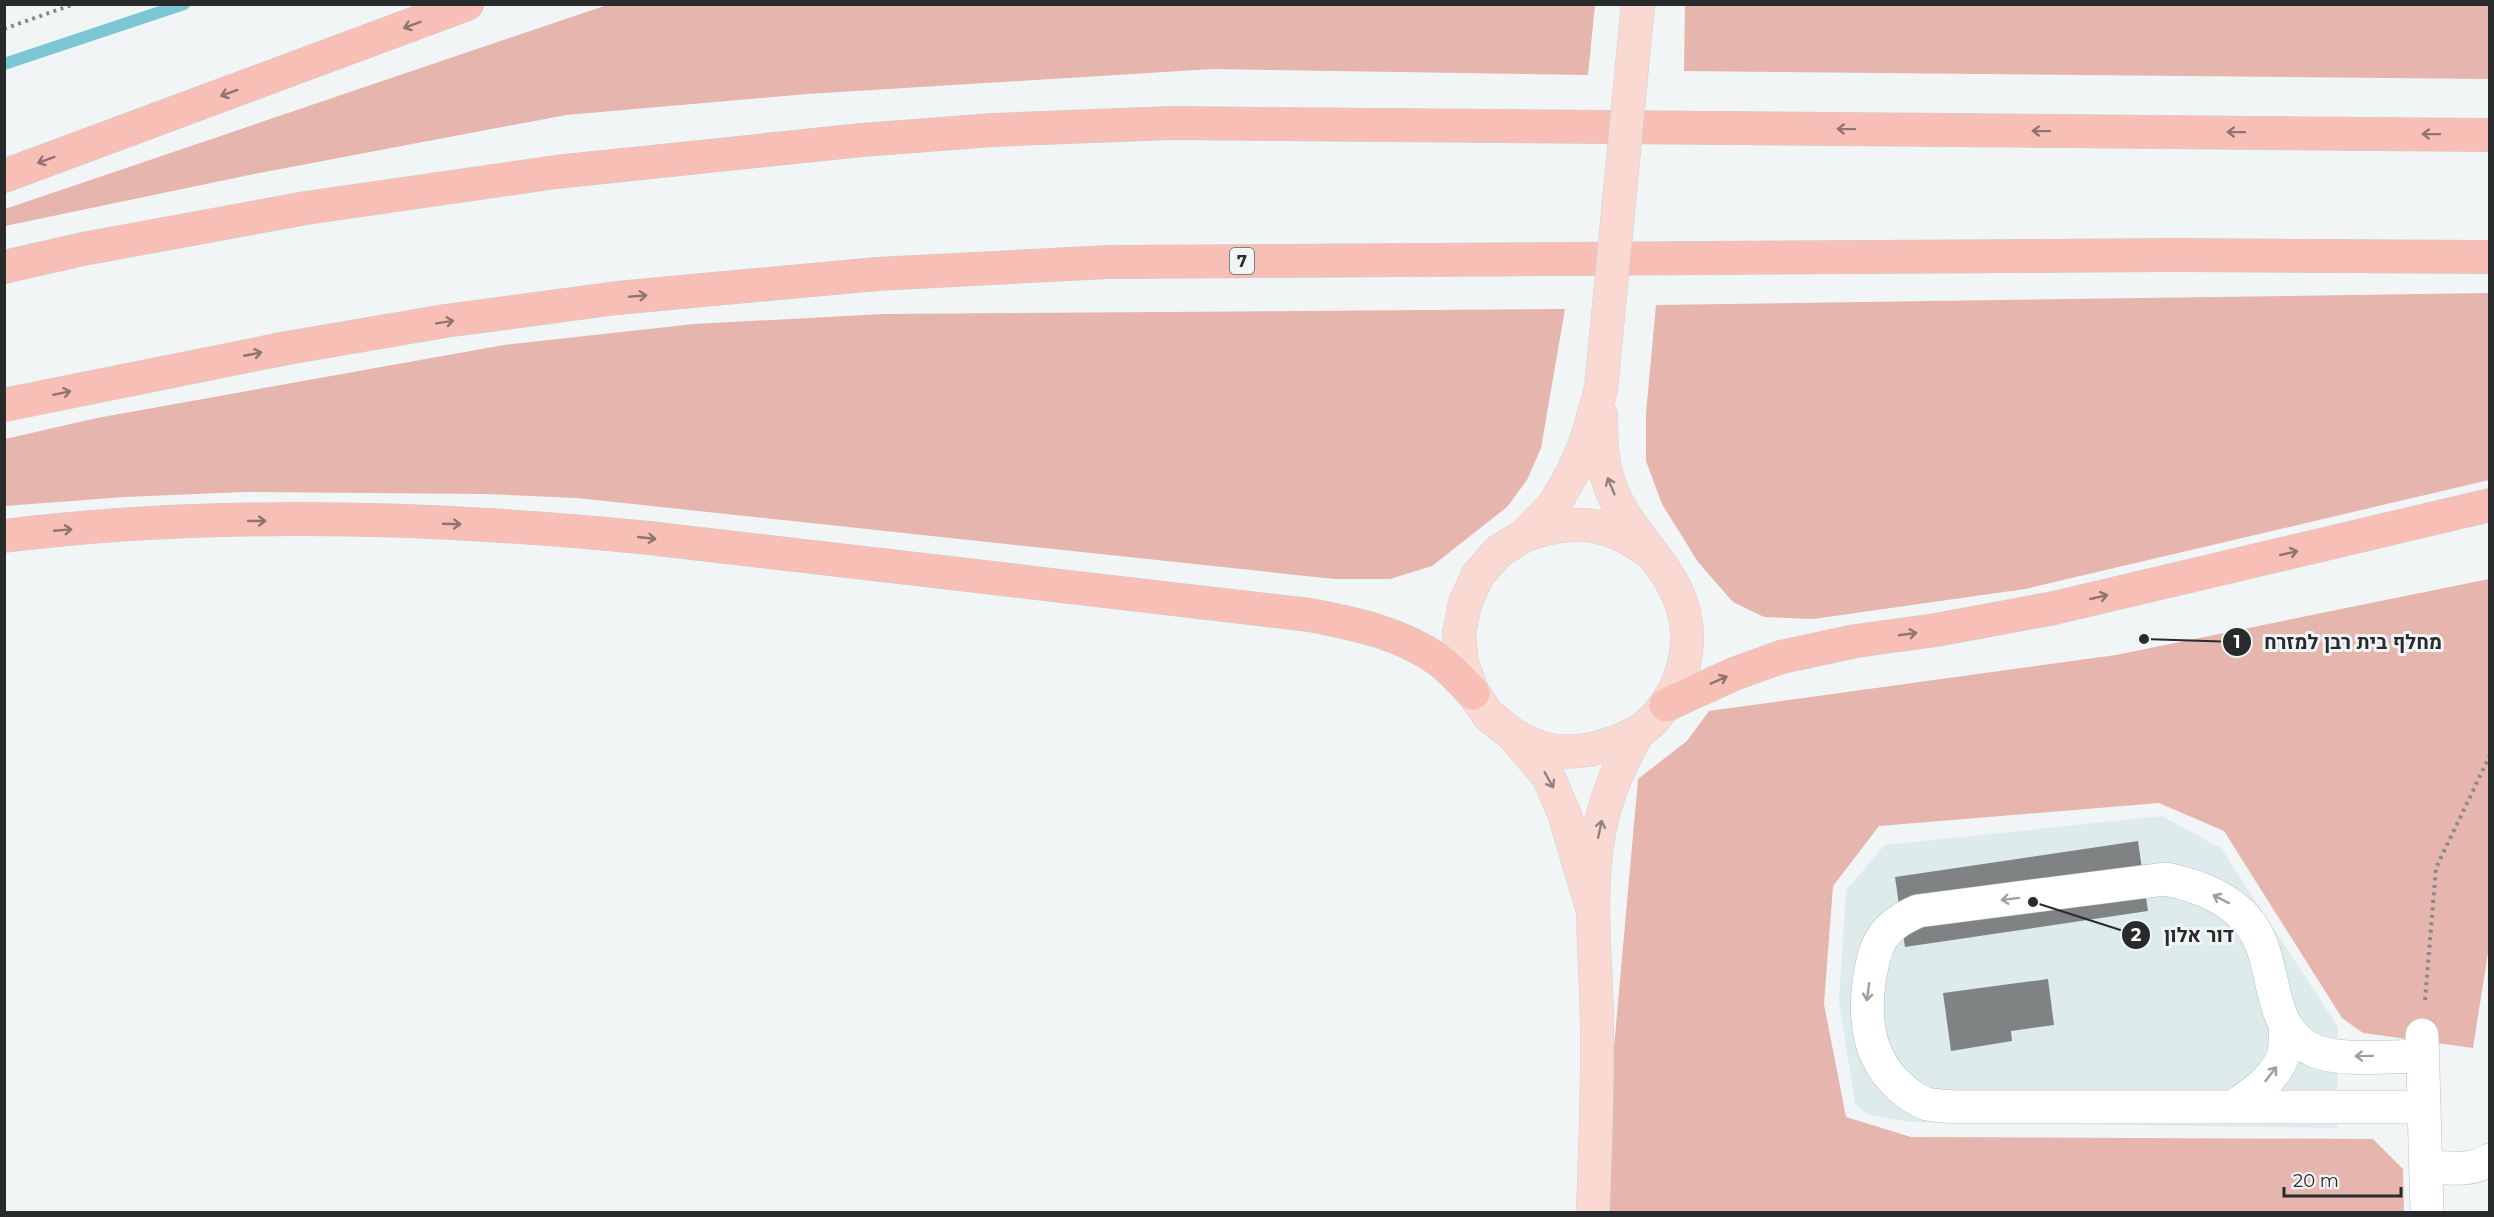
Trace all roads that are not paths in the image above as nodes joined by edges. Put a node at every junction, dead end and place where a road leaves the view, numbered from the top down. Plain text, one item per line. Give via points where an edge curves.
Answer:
1 (467, 4) edge
2 (1638, 4) edge
3 (2490, 135) edge
4 (4, 176) edge
5 (2490, 257) edge
6 (4, 267) edge
7 (1601, 389) junction
8 (4, 405) edge
9 (2490, 505) edge
10 (1525, 535) junction
11 (4, 536) edge
12 (1652, 554) junction
13 (1473, 693) junction
14 (1666, 705) junction
15 (1639, 731) junction
16 (1512, 734) junction
17 (1592, 908) junction
18 (2286, 1027) junction
19 (2233, 1107) junction
20 (2424, 1107) junction
21 (2490, 1160) edge
22 (2426, 1166) junction
23 (1593, 1212) edge
24 (2427, 1212) edge

1 -> 4 highway
2 - 7 main road, bridge
3 -> 6 highway via 1171,123 993,129 556,172 306,208
8 -> 5 highway, 7 via 287,348 445,321 617,298 877,274 1120,262 2150,255
7 - 10 main road via 1572,474 1554,505
12 -> 7 main road via 1609,484 1601,450
14 -> 9 highway via 1781,657 2054,608
10 - 12 main road via 1551,526 1578,523 1630,538
10 - 13 main road via 1499,551 1478,575 1465,603 1459,633 1462,664
11 -> 13 highway via 126,525 287,520 539,527 638,537 1310,615 1364,625 1401,639 1440,661
12 - 14 main road via 1682,600 1688,627 1680,681
13 - 16 main road via 1490,716
14 - 15 main road
15 - 16 main road via 1609,746 1576,752 1542,748
17 -> 15 main road via 1599,833 1624,757
16 -> 17 main road via 1548,776 1564,813
17 - 23 main road via 1597,1029
19 -> 18 street via 2274,1072 2283,1055
18 -> 19 street via 2263,947 2253,928 2234,906 2202,889 2165,879 1918,911 1898,921 1885,934 1873,956 1866,1005 1868,1033 1876,1056 1889,1077 1926,1104
20 -> 18 street via 2422,1045 2337,1056 2314,1051
19 - 20 street
20 - 22 street
21 - 22 street via 2460,1169
22 - 24 street

